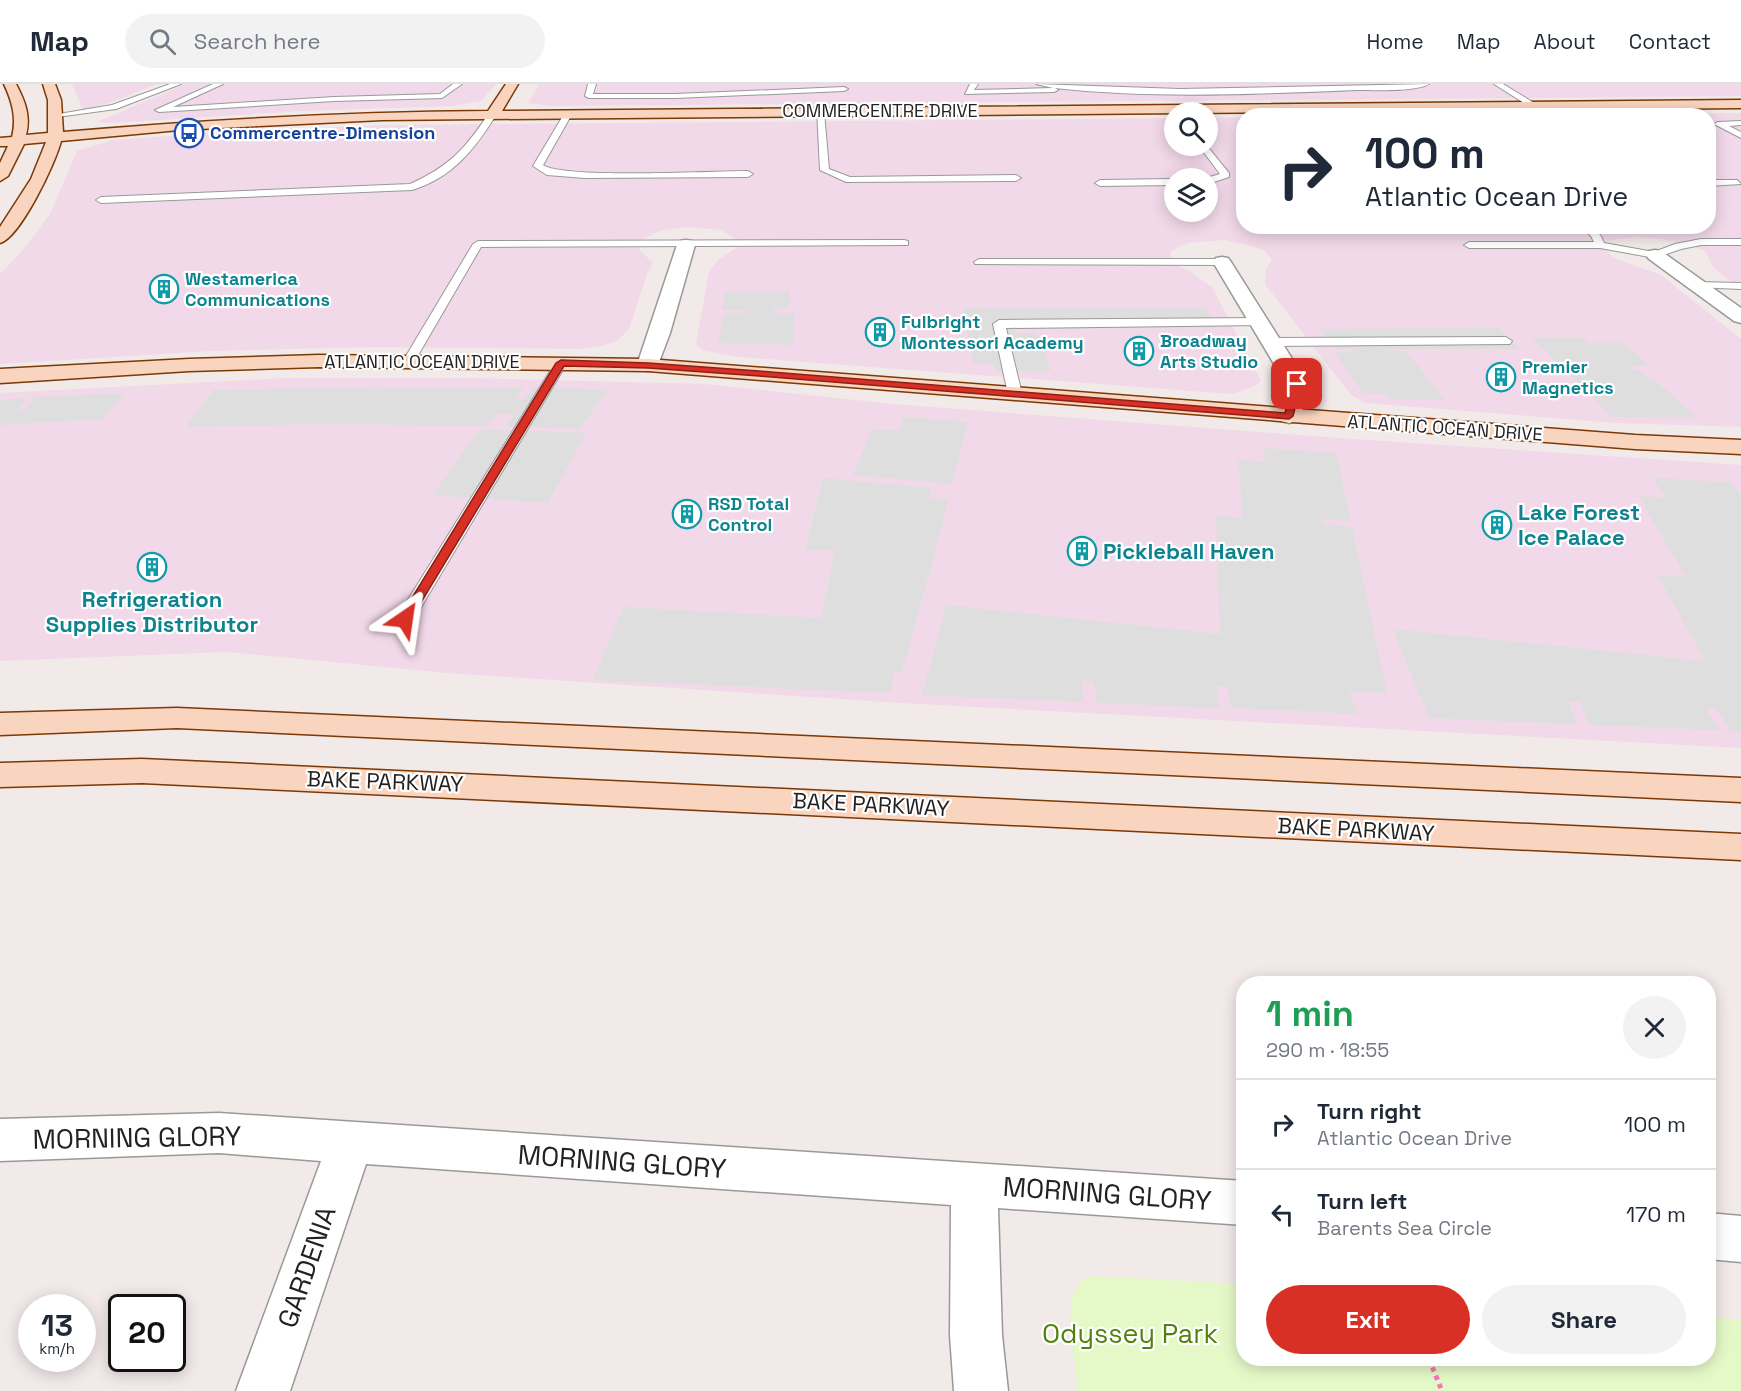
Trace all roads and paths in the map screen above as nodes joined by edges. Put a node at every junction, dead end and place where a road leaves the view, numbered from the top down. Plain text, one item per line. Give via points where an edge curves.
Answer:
1 (10, 84) edge
2 (49, 84) edge
3 (177, 84) edge
4 (219, 84) edge
5 (458, 84) edge
6 (512, 84) edge
7 (592, 84) edge
8 (855, 84) edge
9 (974, 84) edge
10 (1040, 84) edge
11 (1164, 84) edge
12 (1341, 84) edge
13 (1425, 84) edge
14 (1498, 84) edge
15 (1411, 85) edge
16 (674, 86) dead end
17 (1380, 88) junction
18 (844, 89) junction
19 (1081, 89) junction
20 (1490, 90) dead end
21 (1150, 92) junction
22 (719, 94) junction
23 (334, 99) junction
24 (1164, 104) edge
25 (1741, 104) edge
26 (1516, 106) junction
27 (1534, 106) junction
28 (1435, 107) joint
29 (1419, 108) edge
30 (1164, 110) edge
31 (1218, 110) edge
32 (1236, 110) edge
33 (820, 112) junction
34 (843, 112) junction
35 (568, 114) junction
36 (57, 115) junction
37 (492, 115) junction
38 (322, 118) junction
39 (1741, 123) edge
40 (1741, 135) edge
41 (54, 136) junction
42 (19, 140) junction
43 (0, 142) edge
44 (1211, 156) edge
45 (748, 174) dead end
46 (0, 176) edge
47 (1016, 178) dead end
48 (1218, 178) edge
49 (1164, 182) edge
50 (1101, 183) dead end
51 (1716, 183) edge
52 (1737, 183) dead end
53 (101, 200) dead end
54 (1595, 234) edge
55 (0, 238) edge
56 (1741, 242) edge
57 (904, 243) dead end
58 (1600, 244) junction
59 (686, 245) junction
60 (1469, 245) dead end
61 (1655, 255) junction
62 (979, 262) dead end
63 (1222, 262) joint
64 (1697, 285) junction
65 (1741, 286) edge
66 (1741, 317) edge
67 (1260, 322) junction
68 (1506, 341) dead end
69 (1271, 342) junction
70 (410, 361) junction
71 (561, 363) junction
72 (648, 365) junction
73 (0, 376) edge
74 (1016, 394) junction
75 (1289, 416) junction
76 (1741, 447) edge
77 (405, 619) dead end
78 (0, 724) edge
79 (0, 775) edge
80 (1741, 790) edge
81 (1741, 847) edge
82 (0, 1140) edge
83 (350, 1144) junction
84 (974, 1185) junction
85 (1236, 1202) edge
86 (1716, 1237) edge
87 (1741, 1239) edge
88 (1432, 1366) edge
89 (263, 1391) edge
90 (981, 1391) edge
91 (1442, 1391) edge

1 - 42 street via 21,107
2 - 36 street
3 - 36 lane via 113,107
4 - 23 lane via 159,110
5 - 23 lane via 442,96
6 - 37 street
7 - 22 lane via 589,96
8 - 18 lane
9 - 19 lane via 968,92
10 - 19 lane
11 - 21 lane
12 - 17 lane
13 - 15 lane
14 - 27 lane
15 - 17 lane
16 - 22 lane
17 - 21 lane
18 - 22 lane
18 - 34 lane
19 - 21 lane
20 - 26 lane
21 - 24 lane
23 - 38 lane
25 - 27 street, COMMERCENTRE DRIVE
26 - 27 street, COMMERCENTRE DRIVE
26 - 28 street, COMMERCENTRE DRIVE
28 - 29 street, COMMERCENTRE DRIVE
30 - 34 street, COMMERCENTRE DRIVE
31 - 32 street, COMMERCENTRE DRIVE
33 - 34 street, COMMERCENTRE DRIVE
33 - 35 street, COMMERCENTRE DRIVE
33 - 47 lane via 825,170 849,180
35 - 37 street, COMMERCENTRE DRIVE
35 - 45 lane via 538,166 547,172
36 - 41 street
37 - 38 street, COMMERCENTRE DRIVE
37 - 53 lane via 470,151 444,173 412,187
38 - 41 street, COMMERCENTRE DRIVE
39 - 40 lane via 1718,124
41 - 42 street, COMMERCENTRE DRIVE
41 - 55 street via 43,175
42 - 43 street, COMMERCENTRE DRIVE
42 - 46 street
44 - 48 lane via 1226,175
49 - 50 lane
51 - 52 lane
54 - 58 lane
56 - 61 lane via 1701,242
57 - 59 lane
58 - 60 lane
58 - 61 lane
59 - 70 lane via 478,244
59 - 72 street
61 - 64 street
62 - 63 lane
63 - 67 street
64 - 65 lane
64 - 66 street
67 - 69 street
67 - 74 lane via 999,324
68 - 69 lane
69 - 75 street via 1297,384
70 - 71 street, ATLANTIC OCEAN DRIVE
70 - 73 street, ATLANTIC OCEAN DRIVE via 189,365
71 - 72 street, ATLANTIC OCEAN DRIVE
71 - 77 lane
72 - 74 street, ATLANTIC OCEAN DRIVE
74 - 75 street, ATLANTIC OCEAN DRIVE
75 - 76 street, ATLANTIC OCEAN DRIVE
78 - 80 street via 177,718
79 - 81 street, BAKE PARKWAY via 153,771
82 - 83 street, MORNING GLORY via 219,1133
83 - 84 street, MORNING GLORY
83 - 89 street, GARDENIA
84 - 85 street, MORNING GLORY
84 - 90 street via 976,1335
86 - 87 street
88 - 91 path

